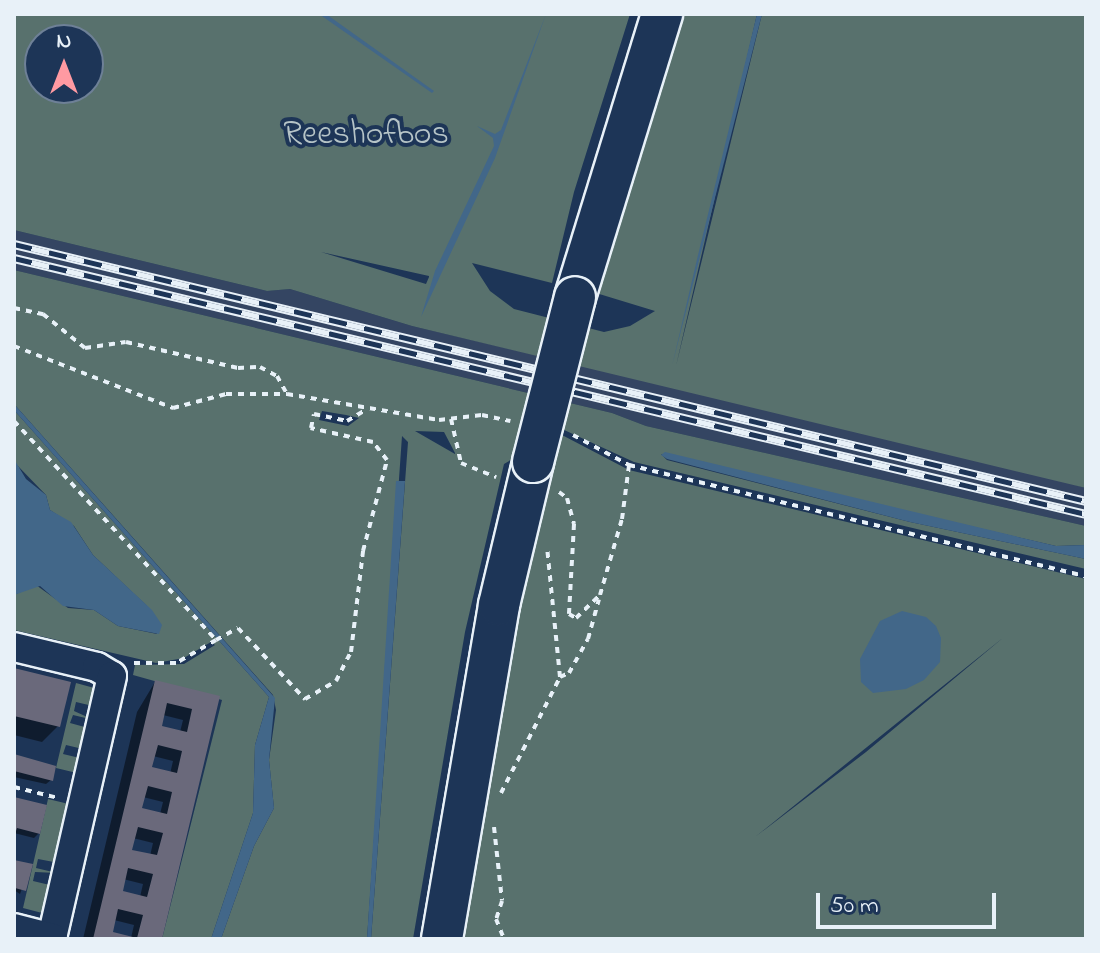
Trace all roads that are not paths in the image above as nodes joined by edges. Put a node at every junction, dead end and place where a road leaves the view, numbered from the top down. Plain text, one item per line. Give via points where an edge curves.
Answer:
1 (662, 14) edge
2 (14, 647) edge
3 (14, 928) edge
4 (53, 938) edge
5 (442, 939) edge

1 - 5 main road, bridge via 529,465 499,605
2 - 4 street via 97,667 112,676
3 - 4 street

